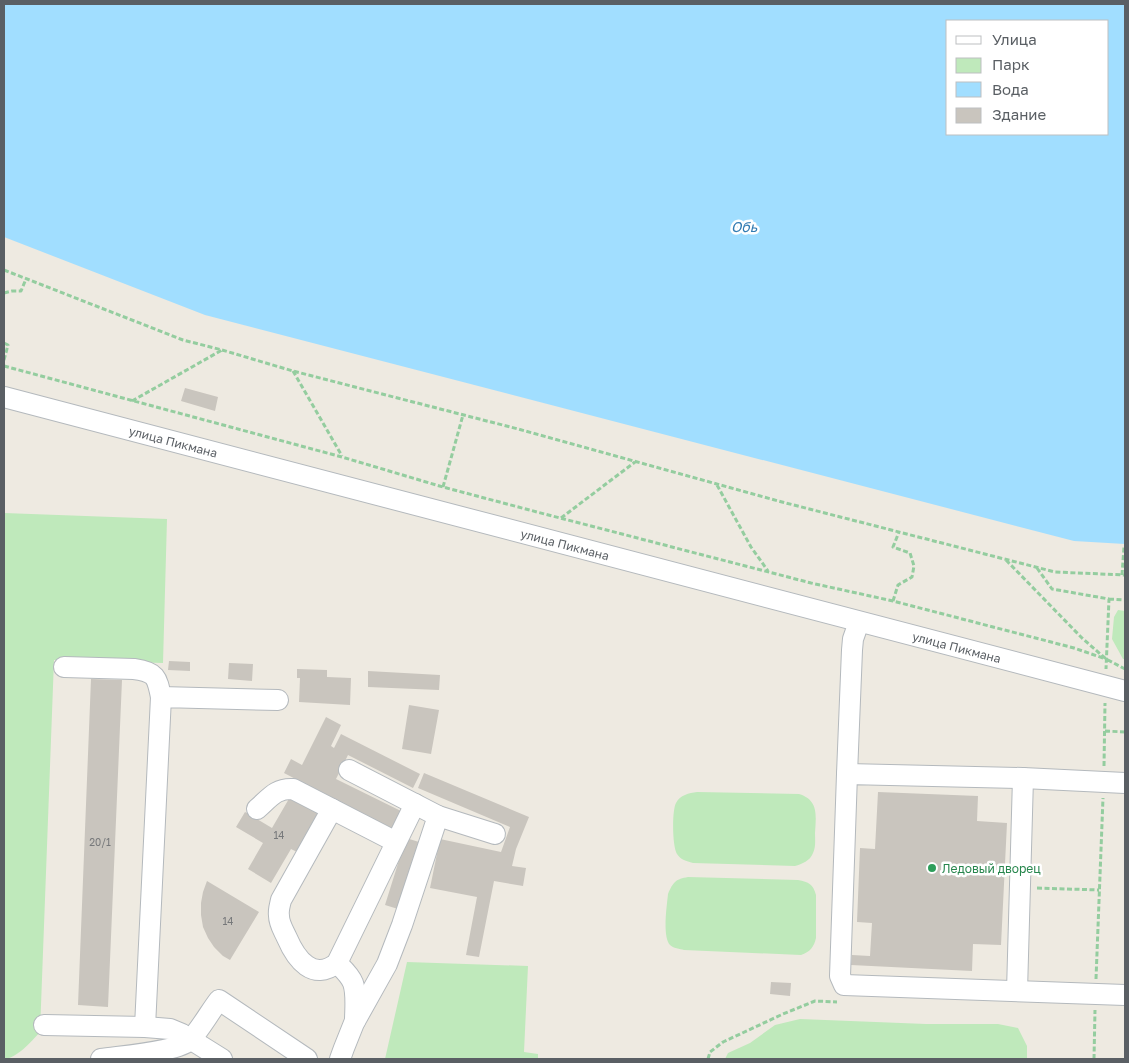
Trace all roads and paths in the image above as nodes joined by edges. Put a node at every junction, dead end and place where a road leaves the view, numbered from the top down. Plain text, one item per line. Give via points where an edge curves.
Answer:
1 (4, 270) edge
2 (26, 279) junction
3 (4, 294) edge
4 (4, 343) edge
5 (222, 350) junction
6 (4, 360) edge
7 (4, 366) edge
8 (293, 371) junction
9 (4, 397) edge
10 (132, 401) junction
11 (463, 415) junction
12 (342, 457) junction
13 (635, 462) junction
14 (718, 485) junction
15 (442, 487) junction
16 (560, 518) junction
17 (899, 532) junction
18 (1124, 547) dead end
19 (1005, 559) junction
20 (1037, 568) junction
21 (769, 572) junction
22 (1124, 575) edge
23 (1109, 599) junction
24 (1125, 600) edge
25 (893, 601) junction
26 (859, 622) junction
27 (1106, 660) junction
28 (64, 667) dead end
29 (1125, 669) edge
30 (1105, 686) junction
31 (1125, 690) edge
32 (162, 697) junction
33 (278, 700) dead end
34 (1105, 731) junction
35 (1125, 732) edge
36 (349, 770) dead end
37 (848, 774) junction
38 (1023, 778) junction
39 (1103, 782) junction
40 (1125, 783) edge
41 (415, 804) junction
42 (332, 809) junction
43 (257, 810) dead end
44 (438, 816) junction
45 (400, 834) junction
46 (495, 834) dead end
47 (431, 838) junction
48 (1020, 887) junction
49 (1099, 890) junction
50 (337, 963) junction
51 (1016, 991) junction
52 (1096, 994) junction
53 (1125, 995) edge
54 (844, 1002) dead end
55 (354, 1023) junction
56 (44, 1025) dead end
57 (145, 1028) junction
58 (191, 1039) junction
59 (281, 1053) edge
60 (101, 1059) edge
61 (222, 1059) edge
62 (307, 1059) edge
63 (340, 1059) edge
64 (708, 1059) edge
65 (1094, 1059) edge

1 - 2 path
2 - 3 path via 21,291
2 - 5 path via 183,340
4 - 6 path via 8,345
5 - 8 path
5 - 10 path
7 - 10 path
8 - 11 path
8 - 12 path
9 - 26 street, улица Пикмана
10 - 12 path
11 - 13 path
11 - 15 path
12 - 15 path
13 - 14 path
13 - 16 path
14 - 17 path
14 - 21 path via 751,547
15 - 16 path
16 - 21 path
17 - 19 path
17 - 25 path via 893,547 910,552 914,566 912,577 898,585
18 - 22 path
19 - 20 path
19 - 27 path
20 - 22 path via 1055,572
20 - 23 path via 1052,589
21 - 25 path
23 - 24 path
23 - 27 path
25 - 27 path via 1074,648
26 - 30 street, улица Пикмана
26 - 37 street via 852,650
27 - 29 path
27 - 30 path
28 - 32 street via 145,671 154,675
30 - 31 street, улица Пикмана
30 - 34 path
32 - 33 street
32 - 57 street
34 - 35 path
34 - 39 path
36 - 41 street
37 - 38 street
37 - 51 street via 840,976 844,985
38 - 39 street
38 - 48 street
39 - 40 street
39 - 49 path
41 - 44 street
41 - 45 street
42 - 43 street via 293,789 286,789 278,790
42 - 45 street
42 - 50 street via 281,900 279,917 293,951 306,965 322,970
44 - 46 street
44 - 47 street
45 - 47 street
45 - 50 street
47 - 55 street via 387,964
48 - 49 path
48 - 51 street
49 - 52 path
50 - 55 street via 353,984
51 - 52 street
52 - 53 street
52 - 65 path
54 - 64 path via 814,1001 802,1006 723,1042 710,1052
55 - 63 street
56 - 57 street
57 - 58 street via 175,1031
58 - 59 street via 219,1000
58 - 60 street via 169,1049
58 - 61 street
59 - 62 street

